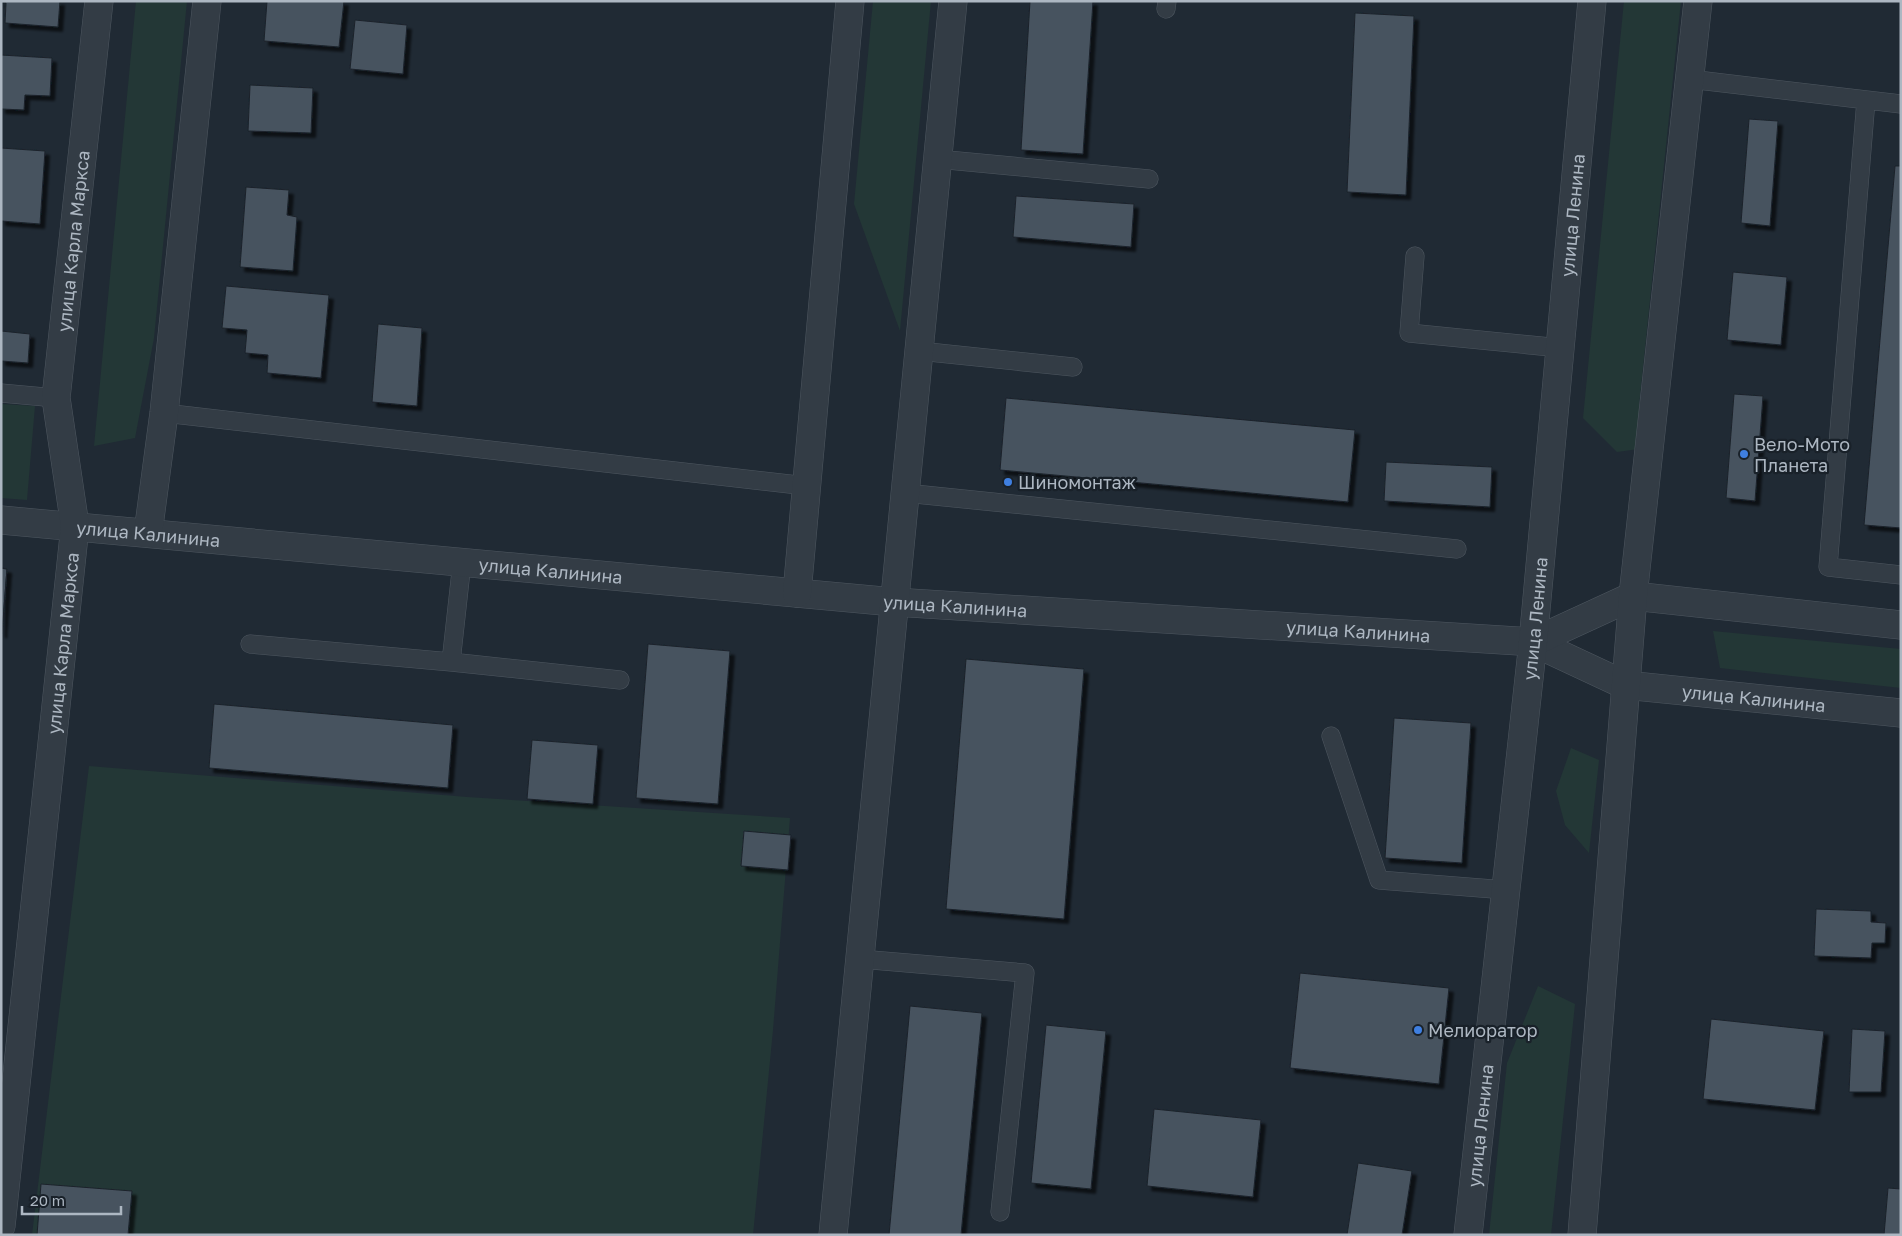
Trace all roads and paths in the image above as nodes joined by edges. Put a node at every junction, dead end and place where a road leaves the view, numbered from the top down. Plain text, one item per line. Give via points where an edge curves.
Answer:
1 (99, 1) edge
2 (207, 1) edge
3 (850, 1) edge
4 (953, 1) edge
5 (1592, 1) edge
6 (1698, 1) edge
7 (1690, 79) junction
8 (1866, 100) junction
9 (1901, 104) edge
10 (937, 159) junction
11 (1149, 179) dead end
12 (1415, 256) dead end
13 (1560, 348) junction
14 (918, 351) junction
15 (1073, 366) dead end
16 (1, 393) edge
17 (56, 398) junction
18 (164, 413) junction
19 (808, 486) junction
20 (905, 494) junction
21 (1, 520) edge
22 (75, 526) junction
23 (148, 533) junction
24 (1457, 550) dead end
25 (462, 562) junction
26 (1901, 575) edge
27 (796, 594) junction
28 (1633, 596) junction
29 (894, 602) junction
30 (1901, 625) edge
31 (1533, 642) junction
32 (250, 644) dead end
33 (451, 662) junction
34 (620, 680) dead end
35 (1625, 685) junction
36 (1901, 714) edge
37 (1332, 736) dead end
38 (1506, 890) junction
39 (860, 959) junction
40 (1000, 1212) dead end
41 (1, 1226) edge
42 (833, 1235) edge
43 (1468, 1235) edge
44 (1582, 1235) edge

1 - 17 street, улица Карла Маркса
2 - 18 street
3 - 19 street
4 - 10 street
5 - 13 street, улица Ленина
6 - 7 street
7 - 8 lane
7 - 28 street
8 - 9 lane
8 - 26 lane via 1828,566
10 - 11 lane
10 - 14 street
12 - 13 lane via 1409,333
13 - 31 street, улица Ленина
14 - 15 lane
14 - 20 street
16 - 17 lane
17 - 22 street, улица Карла Маркса
18 - 19 lane
18 - 23 street
19 - 27 street
20 - 24 lane
20 - 29 street
21 - 22 street, улица Калинина
22 - 23 street, улица Калинина
22 - 41 street, улица Карла Маркса
23 - 25 street, улица Калинина
25 - 27 street, улица Калинина
25 - 33 lane
27 - 29 street, улица Калинина
28 - 30 street
28 - 31 street
28 - 35 street
29 - 31 street, улица Калинина
29 - 39 street
31 - 35 street, улица Калинина
31 - 38 street, улица Ленина
32 - 33 lane
33 - 34 lane
35 - 36 street, улица Калинина
35 - 44 street
37 - 38 lane via 1379,880
38 - 43 street, улица Ленина
39 - 40 lane via 1025,972
39 - 42 street

